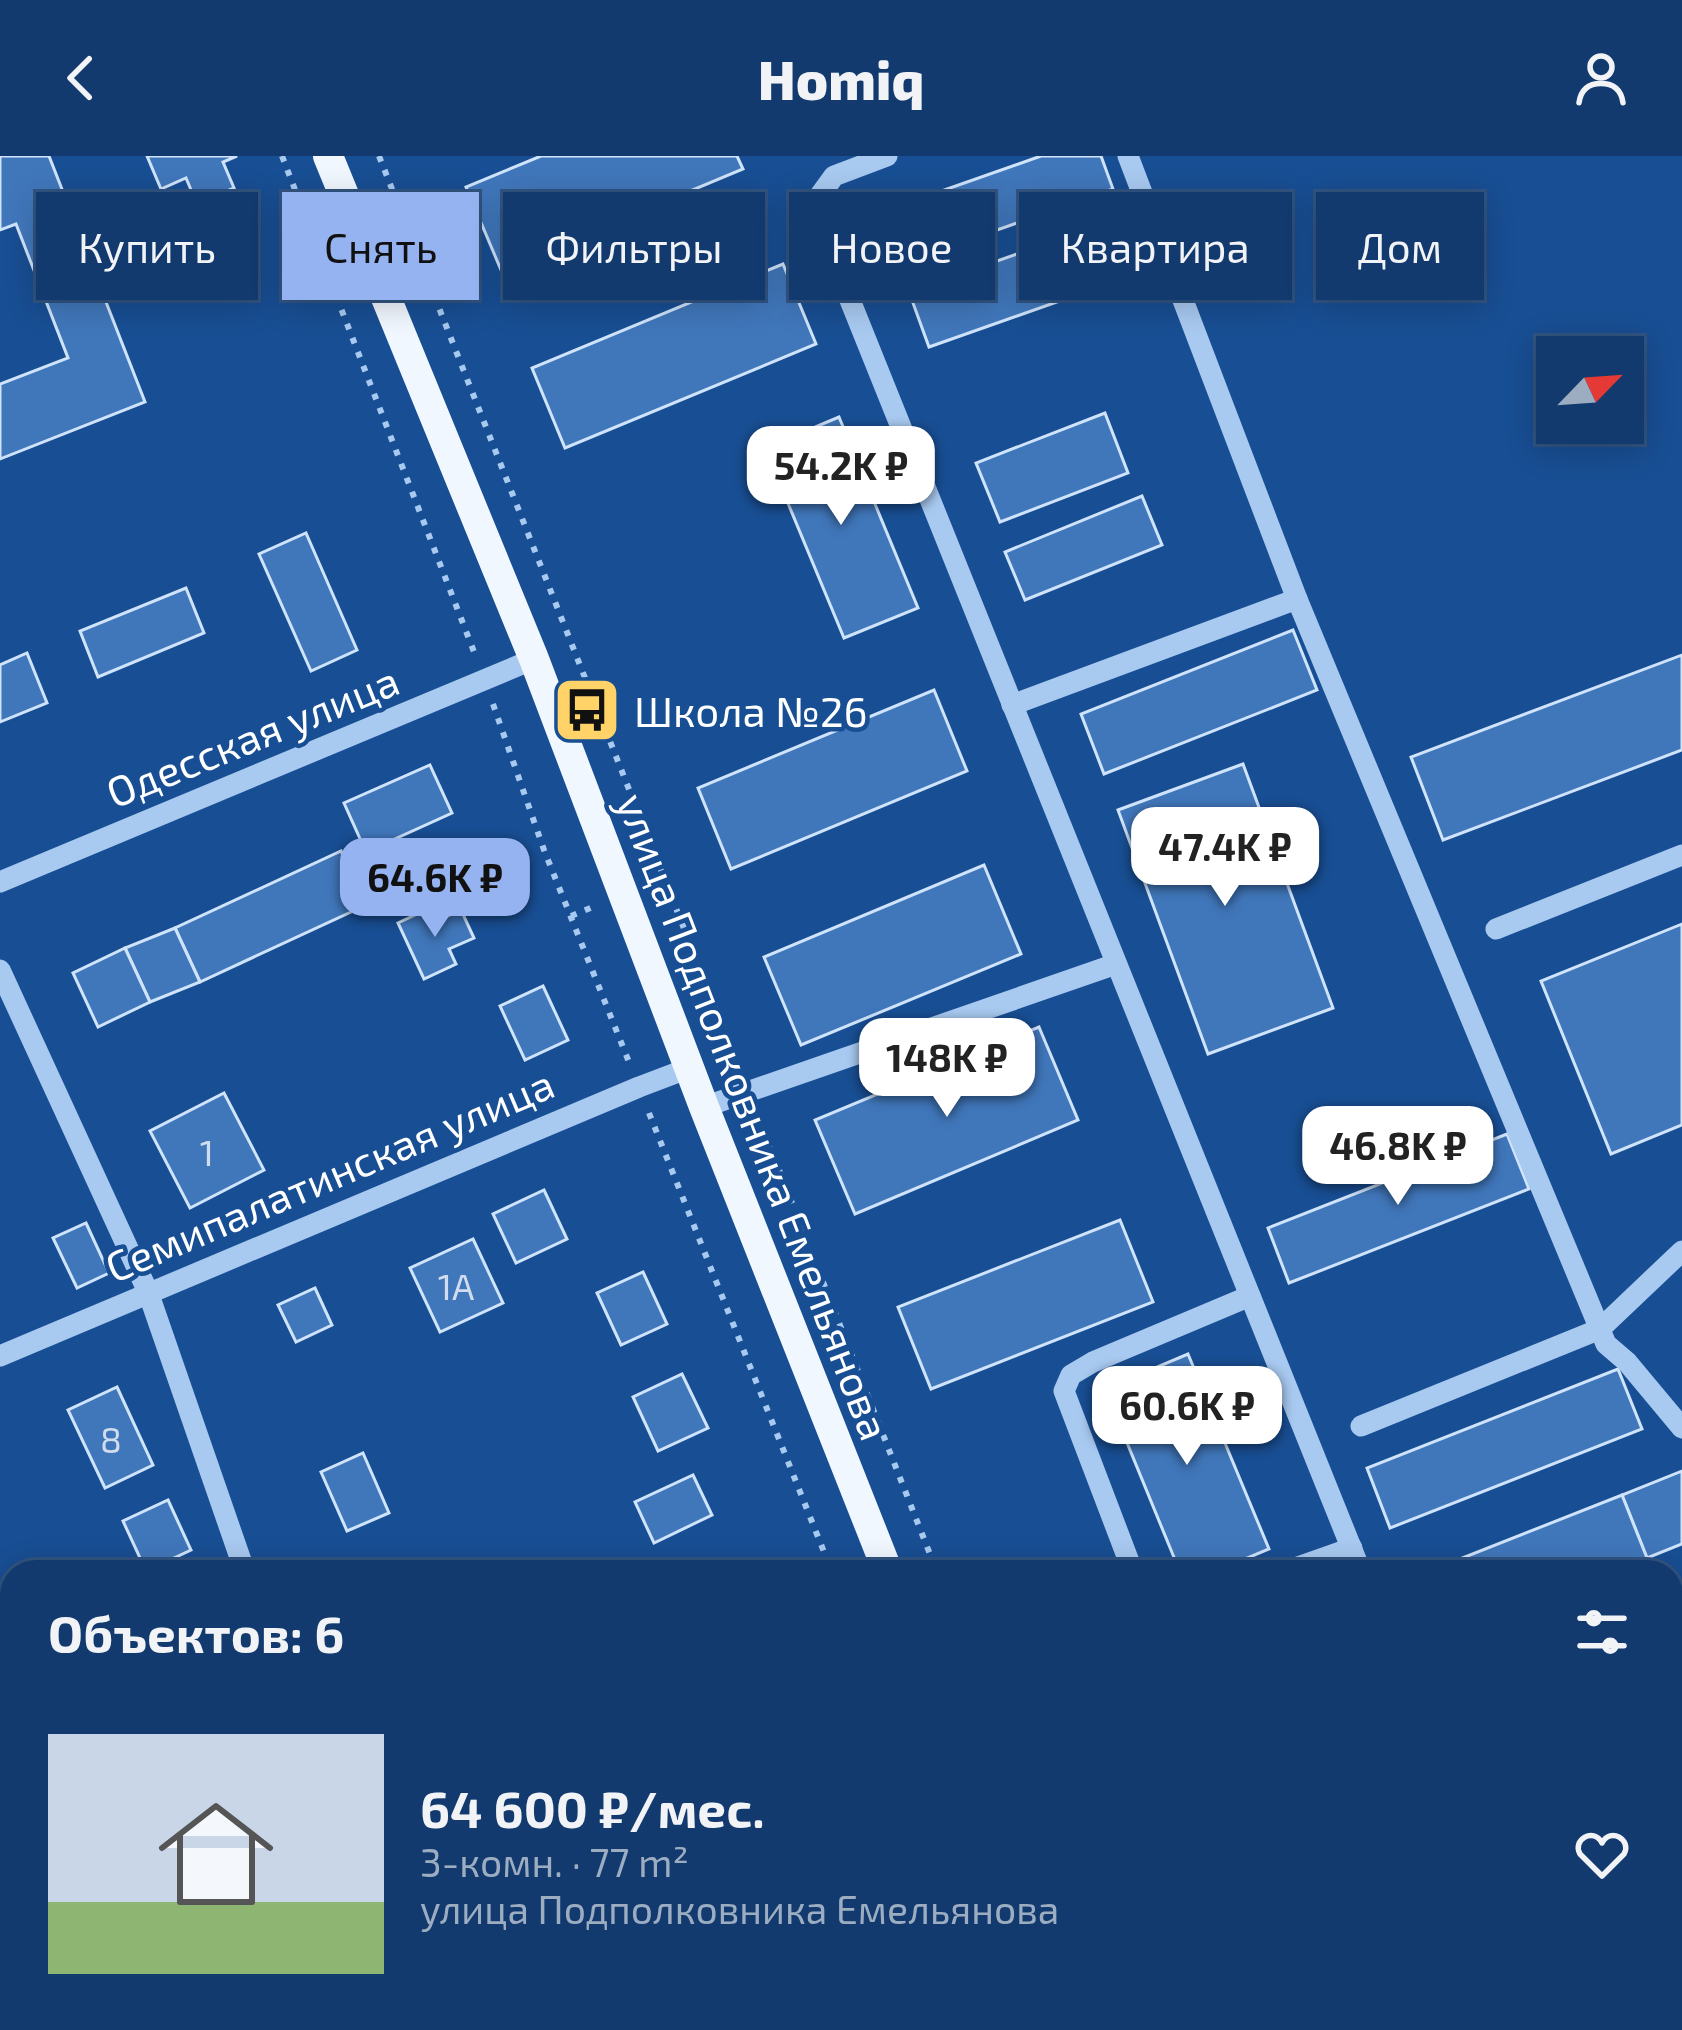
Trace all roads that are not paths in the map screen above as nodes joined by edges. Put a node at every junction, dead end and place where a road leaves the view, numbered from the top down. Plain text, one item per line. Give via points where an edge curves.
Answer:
1 (328, 156) edge
2 (886, 156) edge
3 (1128, 156) edge
4 (1297, 599) junction
5 (534, 659) junction
6 (1012, 705) junction
7 (1682, 855) edge
8 (0, 882) edge
9 (1496, 928) dead end
10 (1116, 964) junction
11 (0, 970) edge
12 (689, 1068) junction
13 (704, 1107) junction
14 (1682, 1251) edge
15 (148, 1292) junction
16 (1250, 1296) junction
17 (1600, 1329) junction
18 (0, 1357) edge
19 (1361, 1426) dead end
20 (1682, 1428) edge
21 (1352, 1548) junction
22 (241, 1560) edge
23 (882, 1560) edge
24 (1128, 1560) edge
25 (1318, 1560) edge
26 (1356, 1560) edge

1 - 5 main road, улица Подполковника Емельянова
2 - 6 street via 834,176 818,198 817,218
3 - 4 street
4 - 6 street
4 - 17 street
5 - 8 street, Одесская улица
5 - 12 main road, улица Подполковника Емельянова
6 - 10 street
7 - 9 street
10 - 13 street
10 - 16 street
11 - 15 street
12 - 13 main road, улица Подполковника Емельянова
12 - 15 street, Семипалатинская улица
13 - 23 main road, улица Подполковника Емельянова
14 - 17 street
15 - 18 street, Семипалатинская улица
15 - 22 street
16 - 21 street
16 - 24 street via 1071,1375 1064,1391
17 - 19 street
17 - 20 street
21 - 25 street
21 - 26 street

